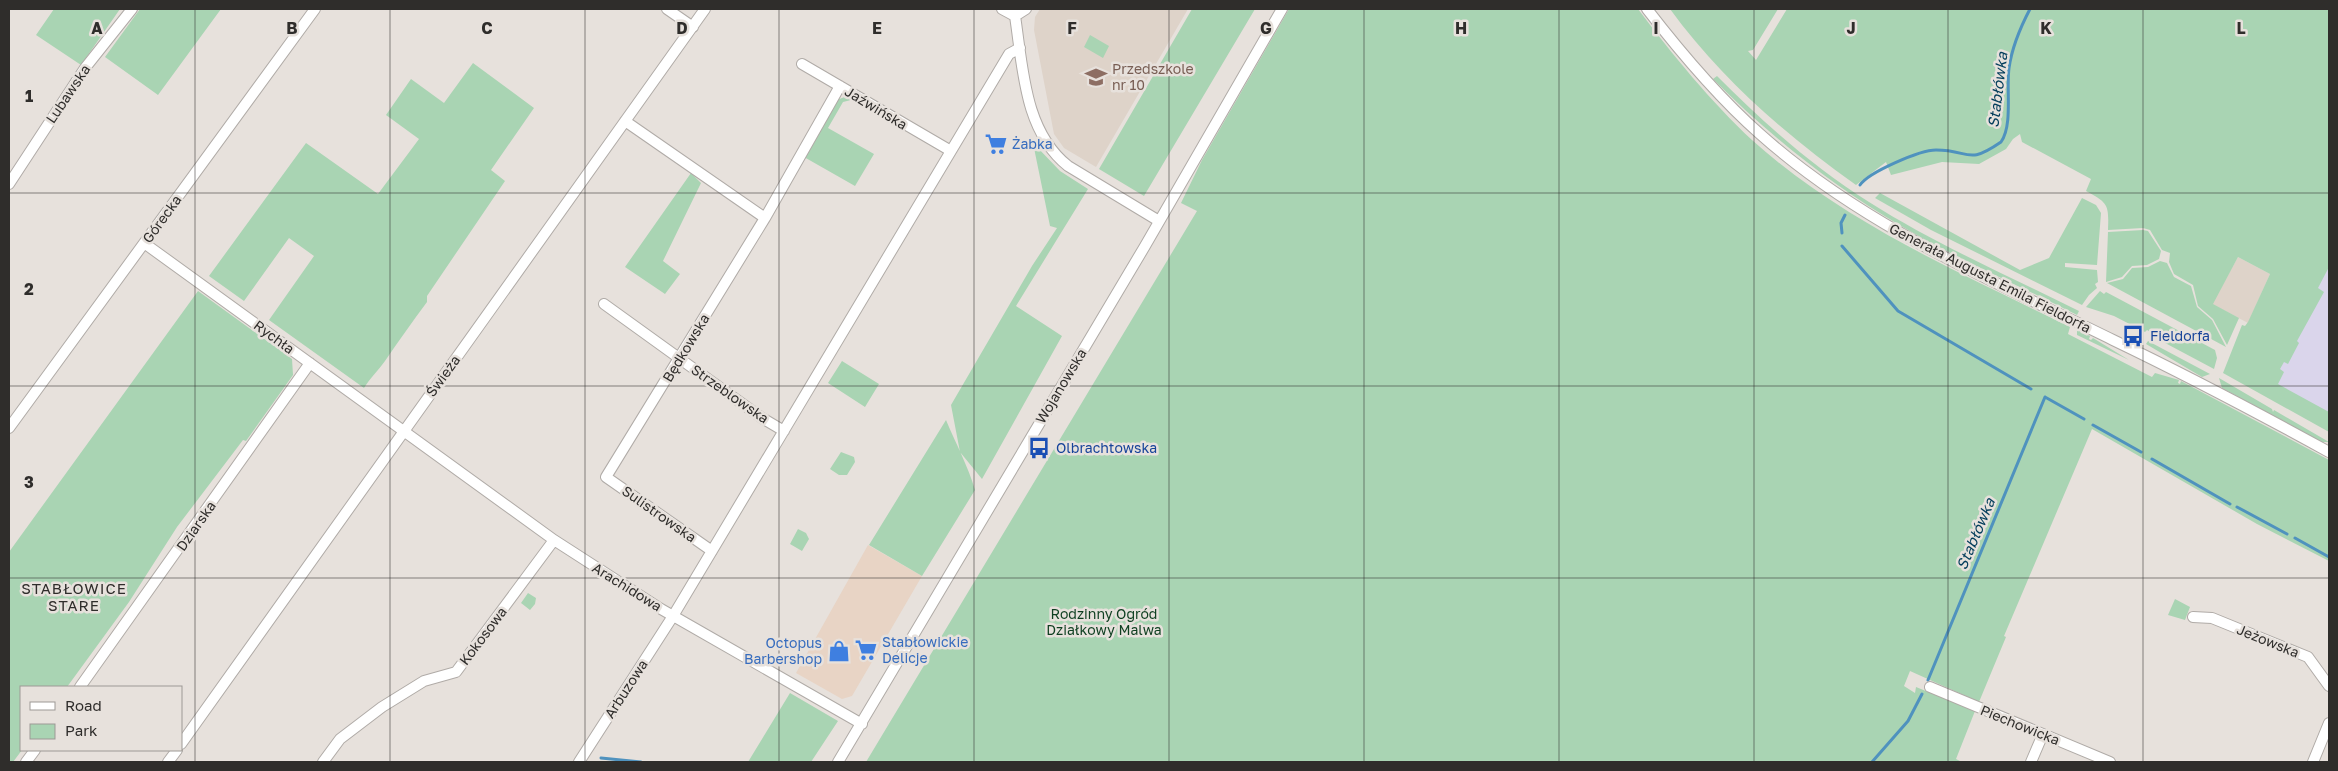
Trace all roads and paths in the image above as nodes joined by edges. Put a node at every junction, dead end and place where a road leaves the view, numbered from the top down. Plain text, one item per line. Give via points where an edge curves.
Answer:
1 (132, 9) edge
2 (314, 9) edge
3 (667, 9) edge
4 (705, 9) edge
5 (1002, 9) edge
6 (1026, 9) edge
7 (1282, 9) edge
8 (1647, 9) edge
9 (1014, 16) junction
10 (693, 27) junction
11 (1020, 48) junction
12 (802, 64) dead end
13 (840, 86) junction
14 (625, 121) junction
15 (950, 151) junction
16 (9, 184) edge
17 (765, 218) junction
18 (1160, 221) junction
19 (144, 243) junction
20 (604, 304) dead end
21 (680, 358) junction
22 (310, 363) junction
23 (9, 428) edge
24 (784, 431) junction
25 (404, 432) junction
26 (2329, 452) edge
27 (606, 478) joint
28 (554, 540) junction
29 (712, 551) junction
30 (673, 616) junction
31 (2193, 617) dead end
32 (81, 686) edge
33 (2329, 686) edge
34 (1930, 688) dead end
35 (862, 724) junction
36 (2329, 724) edge
37 (2043, 734) junction
38 (182, 743) edge
39 (34, 751) edge
40 (176, 751) edge
41 (26, 762) edge
42 (168, 762) edge
43 (323, 762) edge
44 (580, 762) edge
45 (838, 762) edge
46 (2030, 762) edge
47 (2110, 762) edge
48 (2313, 762) edge

1 - 16 street, Lubawska via 85,68
2 - 19 street, Górecka
3 - 10 street
4 - 10 street, Świeża
5 - 9 street
6 - 9 street
7 - 18 street, Wojanowska
8 - 26 street, Generała Augusta Emila Fieldorfa via 1707,82 1760,134 1806,172 1857,207 1924,247 2229,398
9 - 11 street
10 - 14 street, Świeża
11 - 15 street via 1009,54
11 - 18 street via 1036,124 1056,157
12 - 13 street, Jaźwińska
13 - 15 street, Jaźwińska
13 - 17 street, Będkowska
14 - 17 street
14 - 25 street, Świeża
15 - 24 street
17 - 21 street, Będkowska
18 - 35 street, Wojanowska
19 - 22 street, Rychła
19 - 23 street, Górecka
20 - 21 street, Strzeblowska
21 - 24 street, Strzeblowska
21 - 27 street, Będkowska
22 - 25 street, Rychła
22 - 32 street, Dziarska
24 - 29 street
25 - 28 street, Arachidowa
25 - 38 street, Świeża
27 - 29 street, Sulistrowska
28 - 30 street, Arachidowa
28 - 43 street, Kokosowa via 456,672 424,681 382,707 340,739
29 - 30 street
30 - 35 street, Arachidowa
30 - 44 street, Arbuzowa
31 - 33 street, Jeżowska via 2212,618 2308,657
34 - 37 street, Piechowicka
35 - 45 street, Wojanowska
36 - 48 street
37 - 46 street
37 - 47 street, Piechowicka
39 - 41 street
40 - 42 street

